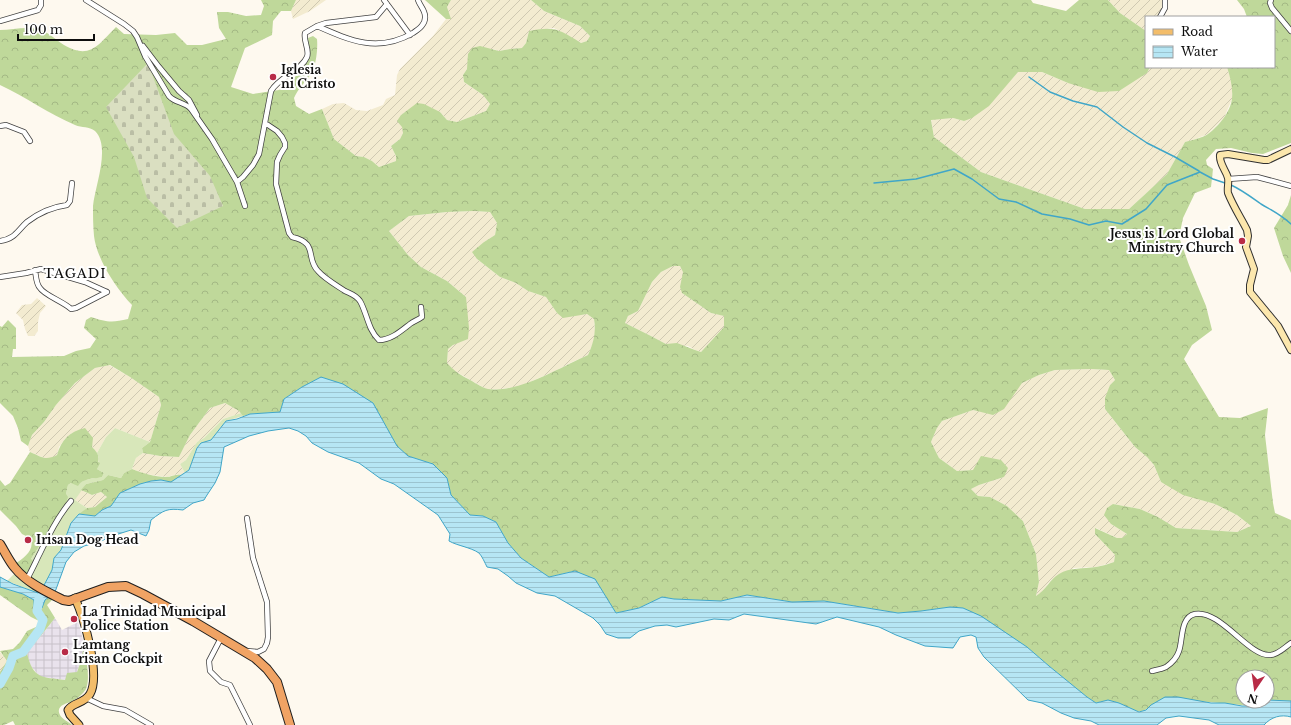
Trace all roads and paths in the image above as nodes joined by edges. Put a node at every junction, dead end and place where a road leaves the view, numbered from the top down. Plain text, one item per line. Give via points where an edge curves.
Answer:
1 (41, 0) edge
2 (86, 0) edge
3 (418, 0) edge
4 (1165, 0) edge
5 (1271, 0) edge
6 (386, 2) edge
7 (1161, 16) edge
8 (0, 22) edge
9 (317, 26) junction
10 (1291, 31) edge
11 (410, 35) junction
12 (140, 43) junction
13 (199, 122) junction
14 (266, 123) junction
15 (0, 126) edge
16 (30, 141) dead end
17 (1291, 149) edge
18 (237, 182) junction
19 (72, 183) dead end
20 (1228, 183) junction
21 (1291, 186) edge
22 (246, 206) dead end
23 (0, 241) edge
24 (35, 270) junction
25 (0, 277) edge
26 (421, 307) dead end
27 (1291, 350) edge
28 (71, 501) dead end
29 (247, 518) dead end
30 (0, 544) edge
31 (26, 579) junction
32 (75, 598) junction
33 (221, 638) junction
34 (1291, 643) edge
35 (241, 650) junction
36 (1152, 671) dead end
37 (86, 698) junction
38 (79, 725) edge
39 (151, 725) edge
40 (250, 725) edge
41 (290, 725) edge

1 - 8 street via 38,10
2 - 12 street via 124,24 138,37
3 - 11 street via 426,19 422,26
4 - 7 street via 1165,8
5 - 10 street via 1272,8
6 - 9 street via 378,15 372,18
6 - 11 street
9 - 11 street via 354,41 375,44
9 - 14 street via 305,33 308,53 300,67 274,85 270,91
12 - 13 street via 189,100
12 - 13 street via 169,96 188,106
13 - 18 street
14 - 18 street via 260,154
14 - 26 street via 277,131 285,142 278,162 276,184 289,233 305,243 311,252 316,269 327,279 356,296 379,340 393,336 422,317
15 - 16 street via 6,125 24,132
17 - 20 main road via 1268,160 1220,155
18 - 22 street
19 - 23 street via 67,205 44,211 27,222 13,237
20 - 21 street via 1256,177
20 - 27 main road via 1228,194 1248,233 1246,247 1254,269 1250,292 1278,326
24 - 24 street via 42,292 71,309 107,292 46,270
24 - 25 street
28 - 31 street via 58,518
29 - 35 street via 253,558 267,602 268,637 266,647 261,651
30 - 31 highway via 16,569
31 - 32 highway via 63,600
32 - 33 highway via 108,588 126,586
32 - 37 main road via 84,620 92,657 92,685
33 - 35 highway
33 - 40 street via 209,662 210,671 221,682 230,685
34 - 36 street via 1275,654 1263,654 1212,618 1199,613 1193,614 1184,623 1180,650 1176,658 1165,668
35 - 41 highway via 262,664 273,676
37 - 38 main road via 68,710
37 - 39 street via 103,706 125,710

